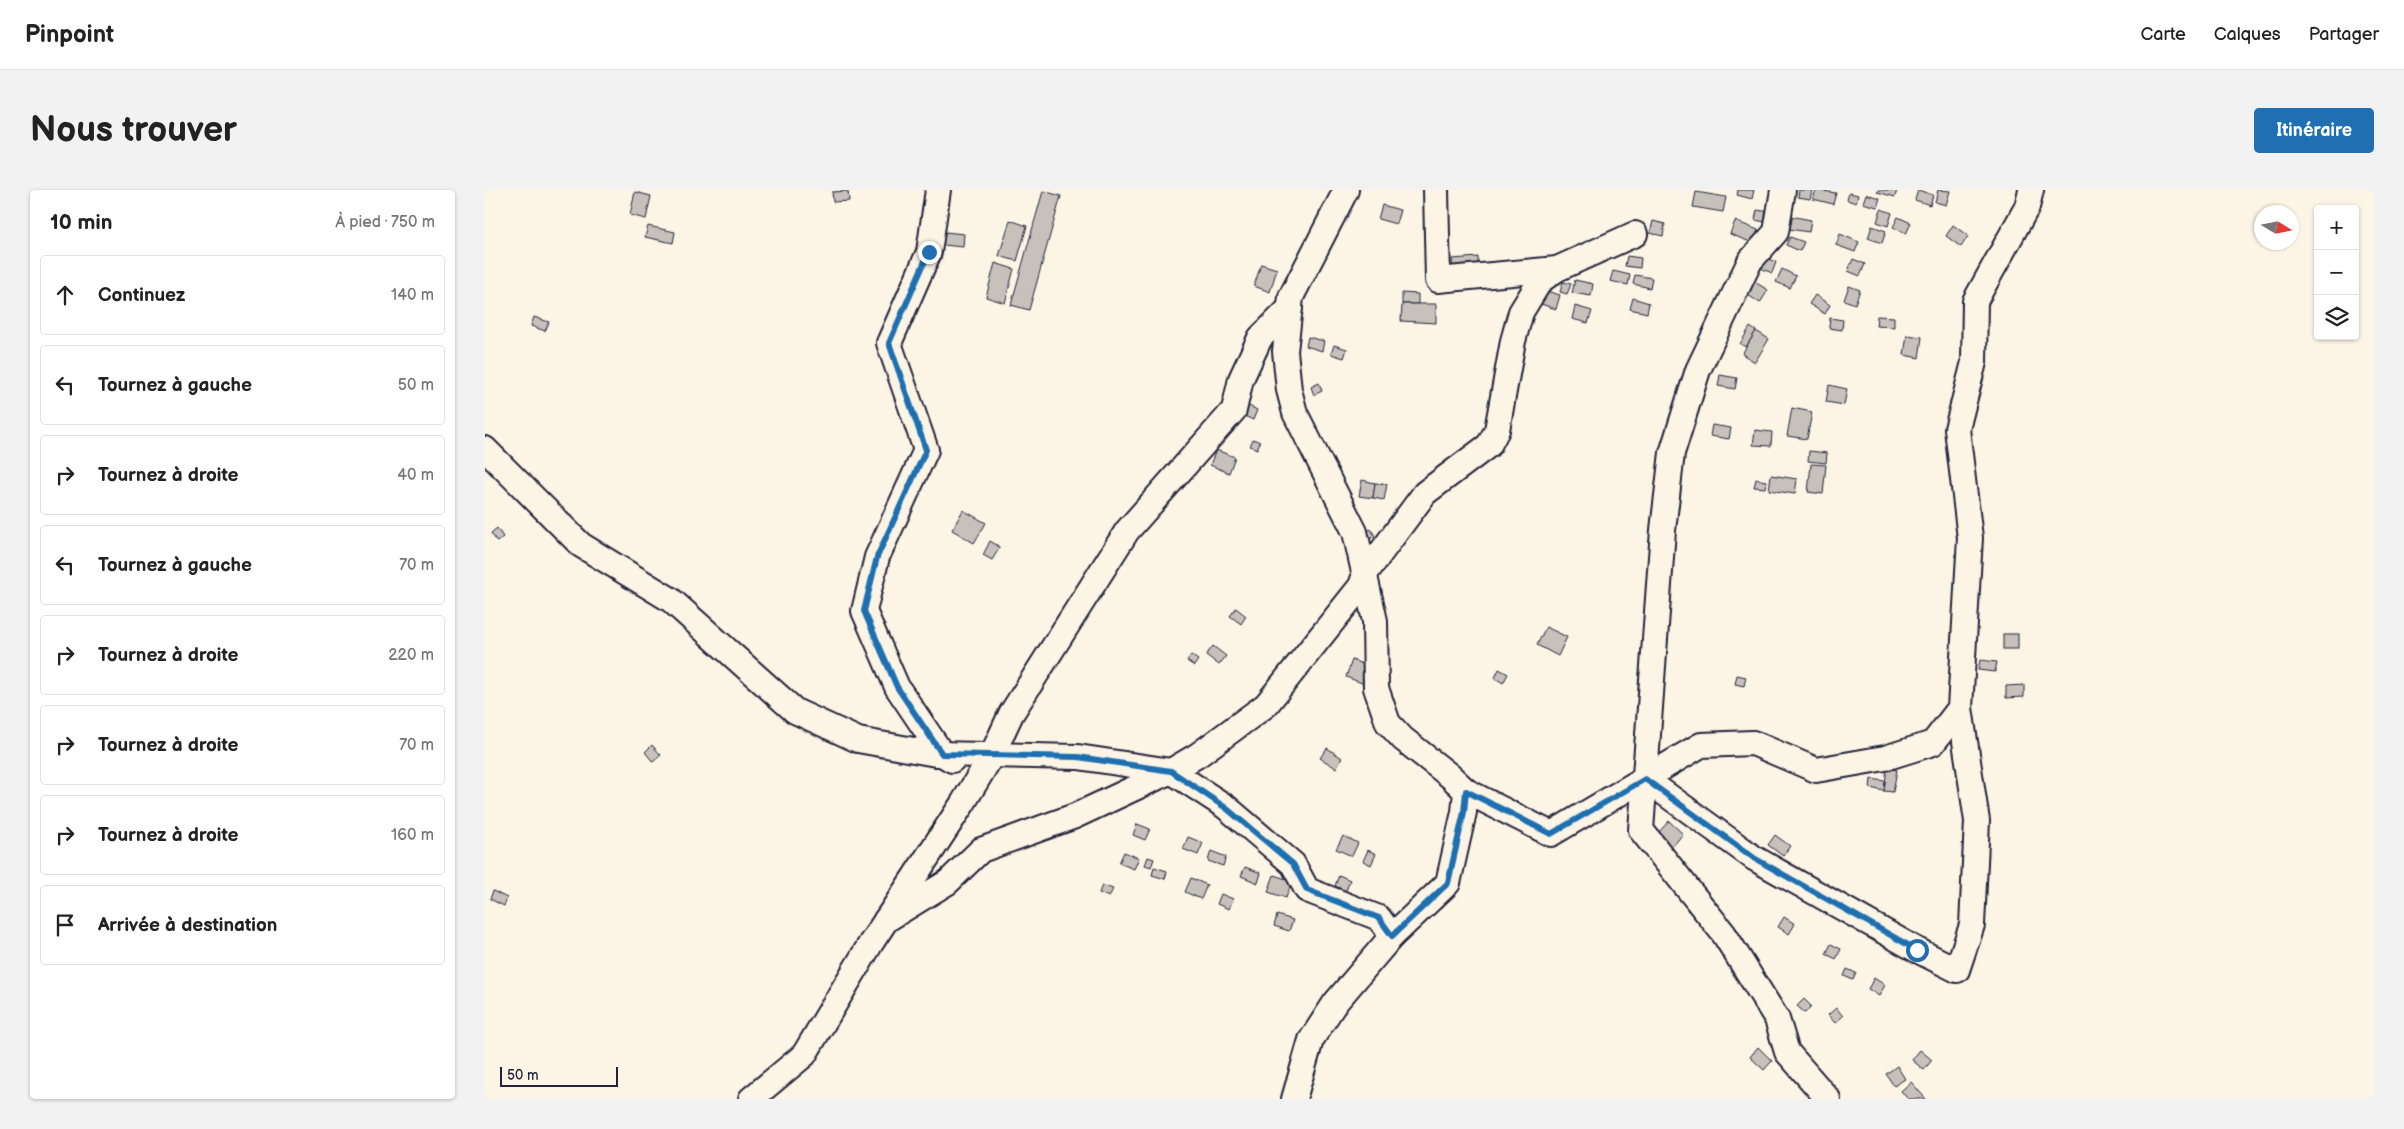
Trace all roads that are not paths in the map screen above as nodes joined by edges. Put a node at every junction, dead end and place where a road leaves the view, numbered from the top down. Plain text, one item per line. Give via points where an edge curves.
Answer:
1 (938, 190) edge
2 (1347, 190) edge
3 (1436, 190) edge
4 (1783, 190) edge
5 (2031, 190) edge
6 (1635, 234) dead end
7 (1557, 269) junction
8 (1290, 308) junction
9 (485, 449) edge
10 (1365, 574) junction
11 (1961, 708) junction
12 (942, 754) junction
13 (992, 755) junction
14 (1171, 771) junction
15 (1645, 779) junction
16 (970, 791) junction
17 (1466, 791) junction
18 (886, 920) junction
19 (1392, 936) junction
20 (751, 1099) edge
21 (1294, 1099) edge
22 (1828, 1099) edge

1 - 12 street via 929,252 889,343 926,450 877,557 864,611 897,687
2 - 8 street via 1291,296
3 - 7 street via 1438,280
4 - 15 street via 1776,232 1750,261 1702,362 1672,453 1663,530
5 - 11 street via 2027,207 1975,300 1974,362 1957,429 1970,538
6 - 7 street
7 - 10 street via 1540,281 1521,312 1497,430 1489,445 1425,493
8 - 10 street via 1285,351 1295,413 1355,532
8 - 13 street via 1260,338 1241,379 1234,410 1127,531 1011,714
9 - 12 street via 581,545 671,600 795,711 858,740
10 - 14 street via 1361,586 1266,705
10 - 17 street via 1375,621 1376,688 1388,723
11 - 15 street via 1933,743 1885,758 1816,770 1753,743 1701,745
11 - 15 street via 1977,821 1973,925 1957,970 1754,858
12 - 13 street
12 - 16 street via 966,769
13 - 14 street via 1078,757
13 - 16 street
14 - 18 street via 1075,816 981,850 947,882
14 - 19 street via 1226,808 1293,864 1307,890 1379,918
15 - 17 street via 1551,834
15 - 22 street via 1641,830 1724,934 1777,1019 1787,1052
16 - 18 street
17 - 19 street via 1448,883
18 - 20 street via 804,1055
19 - 21 street via 1335,1002 1311,1040

